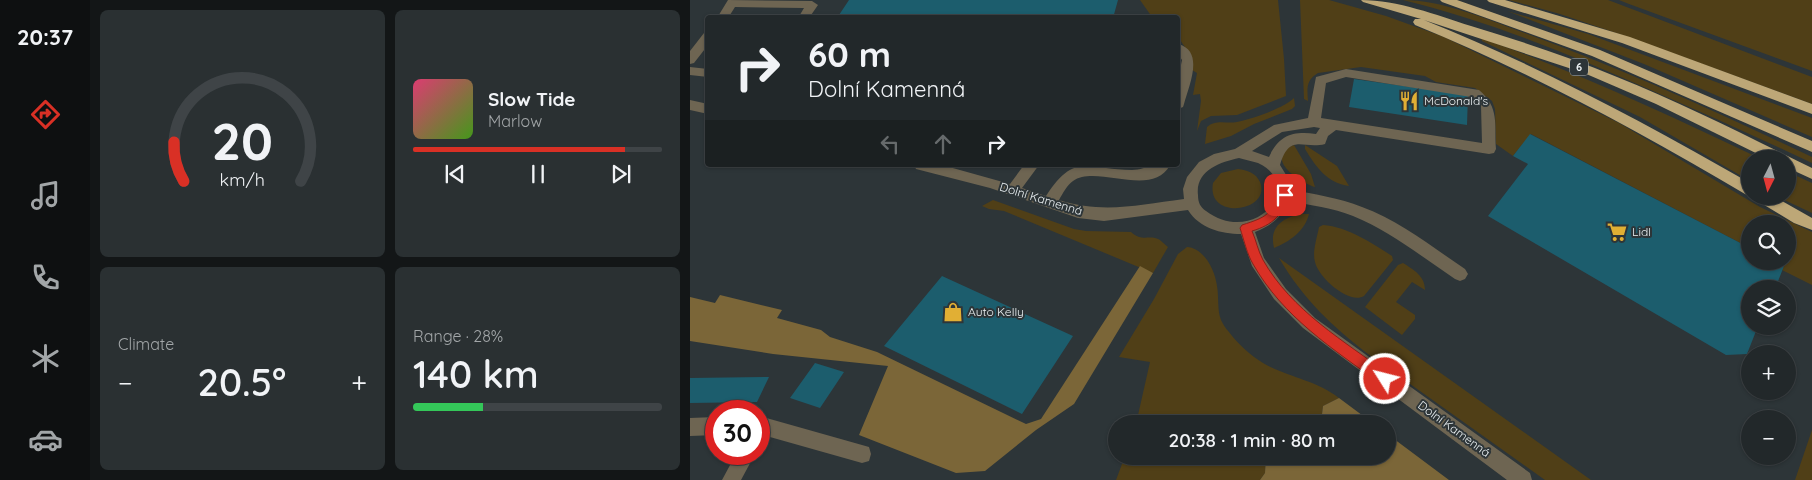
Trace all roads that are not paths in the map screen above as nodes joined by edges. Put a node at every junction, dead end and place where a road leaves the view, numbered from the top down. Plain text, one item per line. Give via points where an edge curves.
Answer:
1 (1356, 0) edge
2 (1367, 0) edge
3 (1446, 0) edge
4 (1493, 0) edge
5 (724, 15) edge
6 (805, 15) edge
7 (705, 40) edge
8 (1180, 50) edge
9 (690, 60) edge
10 (690, 71) edge
11 (705, 73) edge
12 (1180, 95) edge
13 (690, 105) edge
14 (705, 108) edge
15 (1812, 109) edge
16 (1314, 122) junction
17 (1333, 125) junction
18 (1812, 148) edge
19 (1763, 150) edge
20 (1238, 153) junction
21 (1273, 165) junction
22 (1796, 166) edge
23 (928, 167) edge
24 (1030, 167) edge
25 (1161, 167) edge
26 (1812, 174) edge
27 (1741, 185) edge
28 (1013, 190) junction
29 (1285, 195) junction
30 (1049, 203) junction
31 (1192, 204) junction
32 (1776, 205) edge
33 (1812, 224) edge
34 (1246, 228) junction
35 (1460, 274) dead end
36 (705, 426) edge
37 (690, 427) edge
38 (770, 430) edge
39 (862, 454) dead end
40 (740, 465) edge
41 (732, 480) edge
42 (1523, 480) edge

1 - 27 highway via 1468,42 1606,108
2 - 19 highway, 6 via 1442,20 1589,71
3 - 18 highway, 6 via 1596,52
4 - 15 highway via 1626,40
5 - 6 street via 732,3 812,5
7 - 9 street
8 - 12 street via 1188,60
10 - 11 street
13 - 14 street
16 - 17 street
16 - 17 street via 1320,80 1346,73 1470,92 1481,97 1487,106 1488,149
16 - 20 street via 1279,128
17 - 21 street via 1322,132 1320,140 1300,137 1287,141 1278,148
20 - 21 street
20 - 31 street via 1212,159 1200,168 1192,179
21 - 29 street via 1284,183
22 - 26 highway
23 - 28 street, Dolní Kamenná
24 - 28 street
25 - 30 street via 1140,176 1075,173 1068,177
28 - 30 street, Dolní Kamenná
29 - 34 street via 1272,216
29 - 35 street via 1359,212
30 - 31 street, Dolní Kamenná via 1078,212 1104,215
31 - 34 street via 1213,224
32 - 33 highway
34 - 42 street, Dolní Kamenná via 1258,261 1280,294 1309,323
36 - 37 street
38 - 39 street
40 - 41 street

